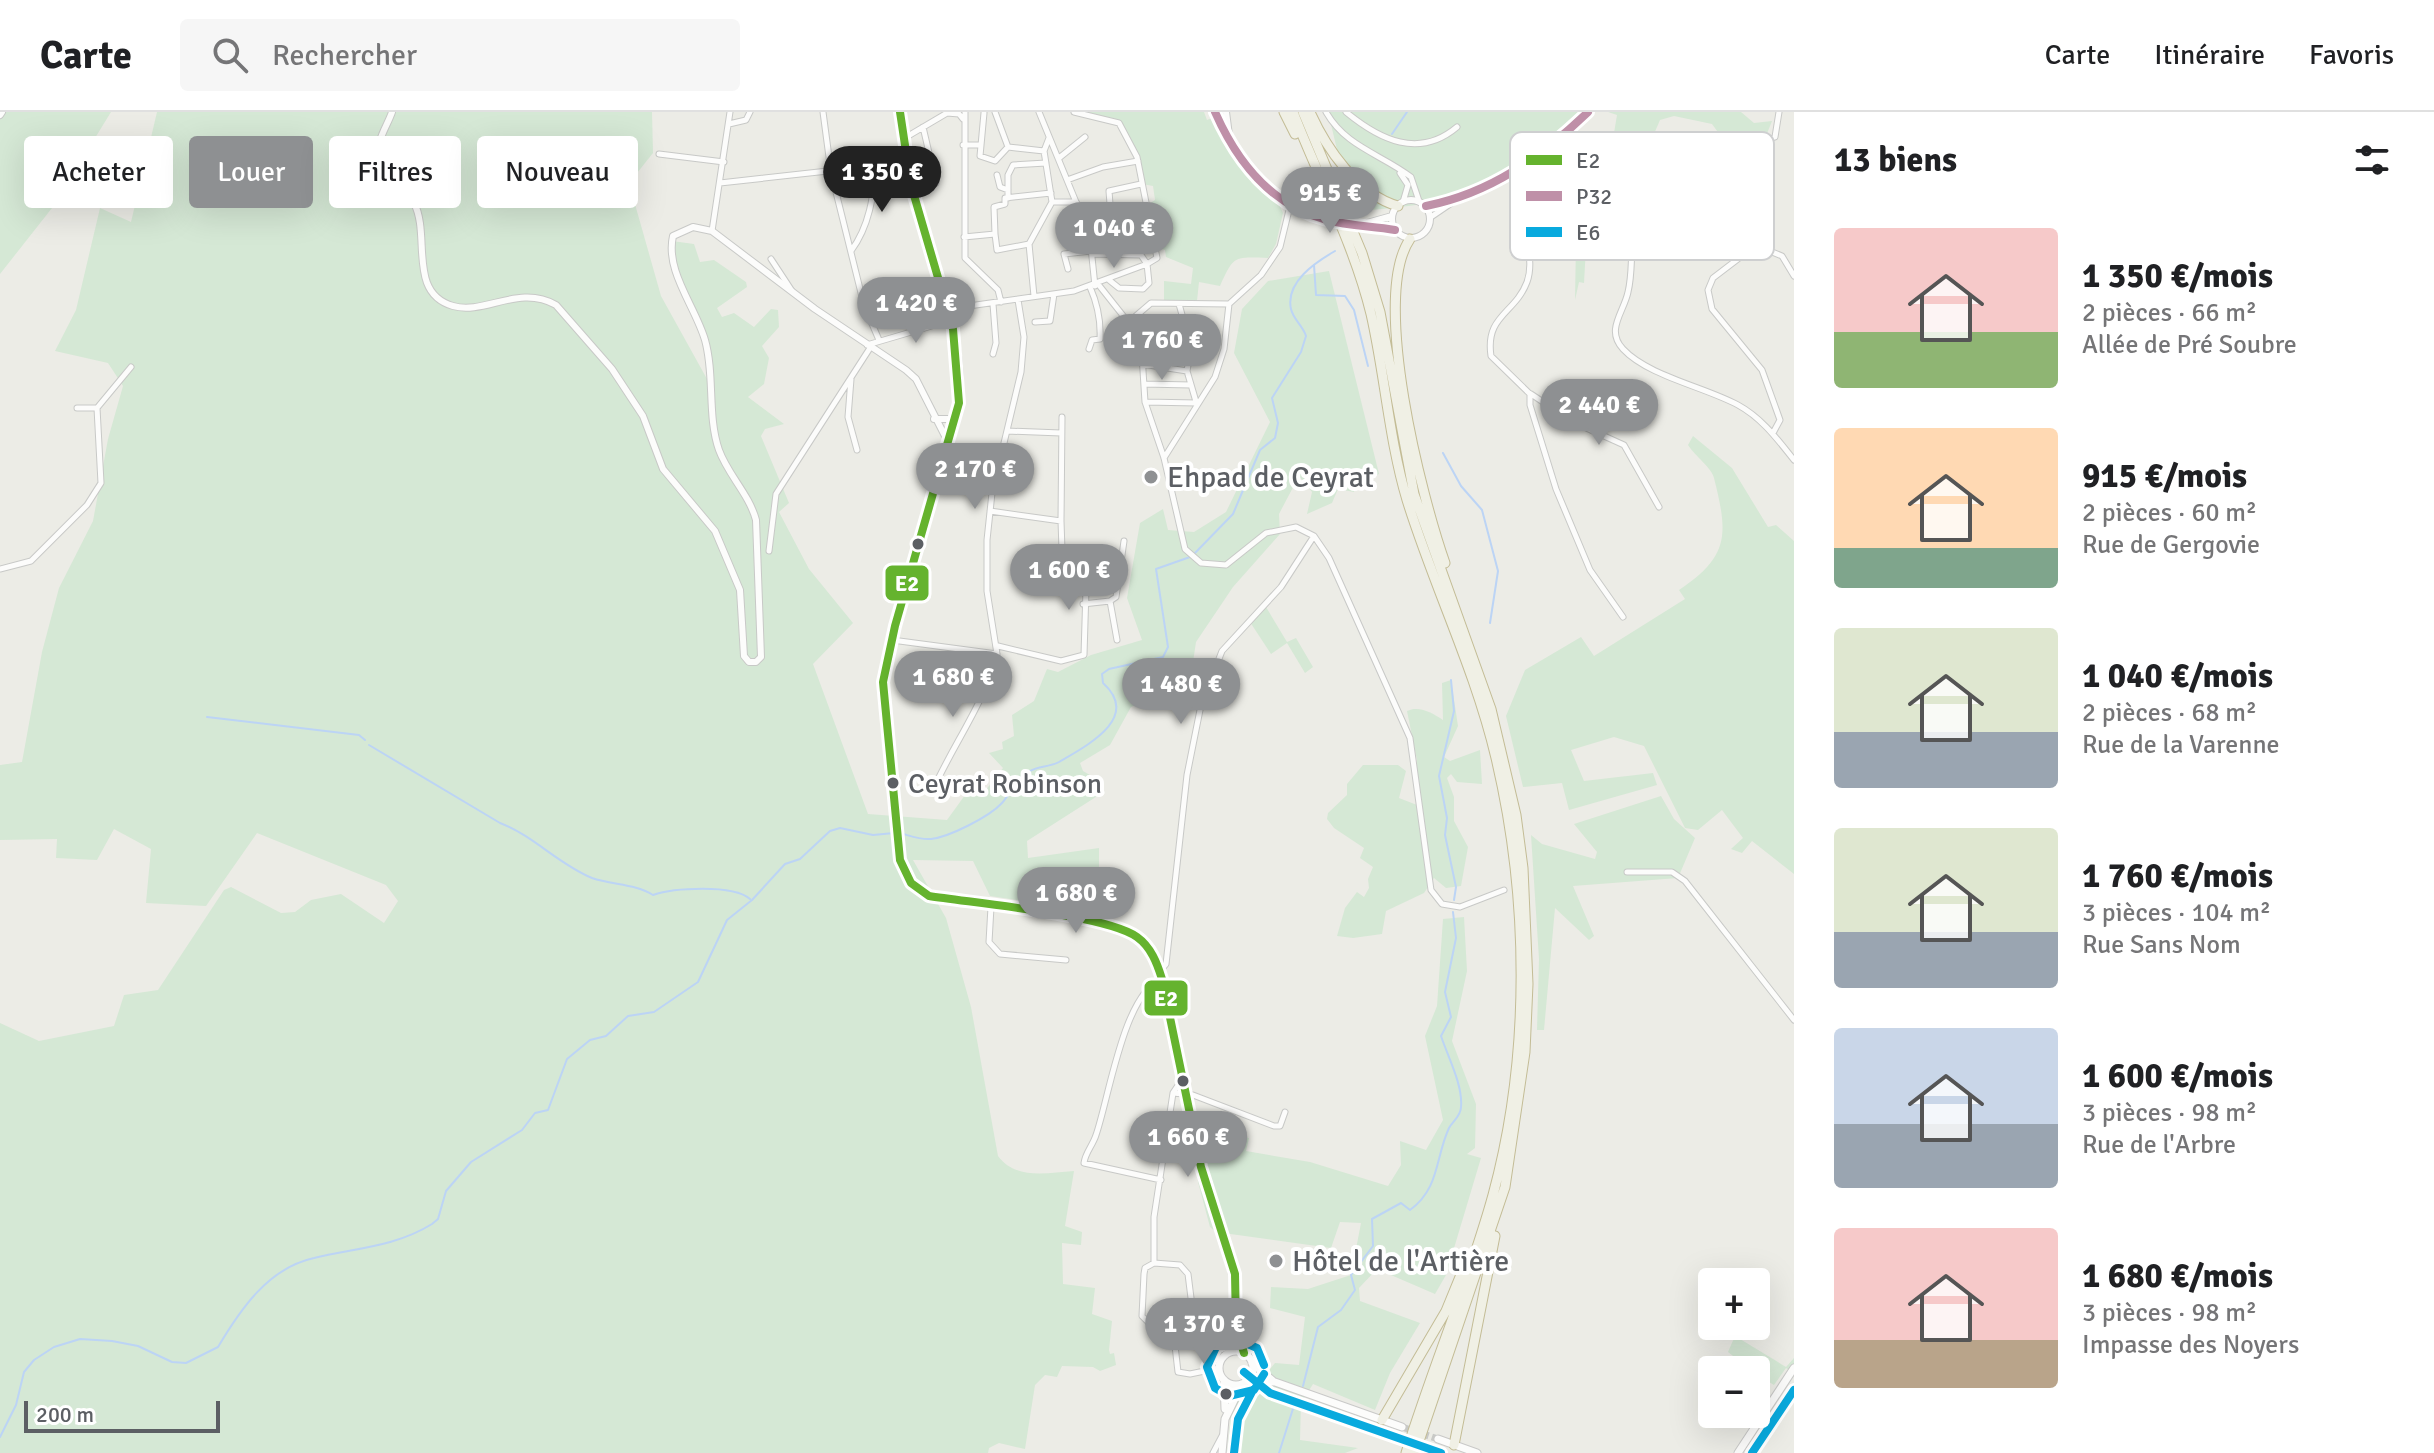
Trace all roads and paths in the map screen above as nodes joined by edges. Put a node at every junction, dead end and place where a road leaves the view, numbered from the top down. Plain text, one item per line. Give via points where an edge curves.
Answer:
1 (392, 112) edge
2 (730, 112) edge
3 (750, 112) edge
4 (823, 112) edge
5 (900, 112) edge
6 (965, 112) edge
7 (995, 112) edge
8 (1039, 112) edge
9 (1074, 112) edge
10 (1215, 112) edge
11 (1226, 112) edge
12 (1284, 112) edge
13 (1293, 112) edge
14 (1303, 112) edge
15 (1310, 112) edge
16 (1326, 112) edge
17 (1346, 112) edge
18 (1588, 112) edge
19 (1779, 112) edge
20 (947, 113) edge
21 (983, 113) edge
22 (938, 114) edge
23 (963, 119) junction
24 (729, 124) junction
25 (923, 127) junction
26 (1457, 127) dead end
27 (1569, 132) edge
28 (1050, 137) junction
29 (1085, 137) dead end
30 (1774, 137) edge
31 (902, 139) junction
32 (963, 145) junction
33 (980, 145) junction
34 (1008, 147) junction
35 (904, 150) junction
36 (1234, 150) junction
37 (1044, 151) junction
38 (659, 154) dead end
39 (1059, 158) junction
40 (1138, 161) junction
41 (724, 162) junction
42 (1046, 163) junction
43 (873, 166) junction
44 (1397, 169) junction
45 (831, 172) junction
46 (1510, 174) edge
47 (997, 175) dead end
48 (1067, 180) junction
49 (720, 183) junction
50 (1141, 184) junction
51 (1321, 184) junction
52 (913, 185) junction
53 (1008, 190) junction
54 (1051, 193) junction
55 (1461, 197) junction
56 (1008, 198) junction
57 (1419, 201) junction
58 (1052, 202) junction
59 (1076, 202) junction
60 (1400, 204) junction
61 (1290, 206) junction
62 (1426, 206) junction
63 (1392, 216) junction
64 (1108, 217) junction
65 (1431, 217) junction
66 (1088, 219) junction
67 (1359, 225) junction
68 (1395, 230) junction
69 (712, 231) junction
70 (995, 234) junction
71 (964, 237) junction
72 (1410, 239) junction
73 (1029, 244) junction
74 (851, 252) junction
75 (1092, 252) junction
76 (1107, 252) junction
77 (1774, 253) edge
78 (771, 259) dead end
79 (1530, 260) edge
80 (1633, 260) edge
81 (1737, 260) edge
82 (1147, 264) junction
83 (1068, 269) dead end
84 (1794, 276) edge
85 (1109, 280) junction
86 (1094, 286) junction
87 (792, 292) junction
88 (944, 293) junction
89 (1054, 294) junction
90 (1034, 296) junction
91 (1018, 300) junction
92 (1001, 302) junction
93 (993, 304) junction
94 (1179, 304) junction
95 (1229, 304) junction
96 (952, 320) junction
97 (1130, 321) junction
98 (1035, 322) dead end
99 (879, 340) junction
100 (868, 347) junction
101 (1089, 349) dead end
102 (993, 354) dead end
103 (1142, 364) junction
104 (131, 367) dead end
105 (1187, 371) junction
106 (851, 378) junction
107 (1144, 384) junction
108 (1191, 385) junction
109 (1530, 394) junction
110 (1145, 402) junction
111 (1197, 404) junction
112 (77, 408) dead end
113 (97, 408) junction
114 (1062, 417) dead end
115 (934, 419) junction
116 (955, 419) junction
117 (1007, 431) junction
118 (1061, 433) junction
119 (1773, 433) junction
120 (948, 442) junction
121 (857, 450) dead end
122 (1164, 458) junction
123 (1794, 460) edge
124 (1659, 507) dead end
125 (990, 511) junction
126 (1061, 521) junction
127 (1314, 536) junction
128 (1124, 541) dead end
129 (769, 551) dead end
130 (0, 569) edge
131 (1110, 601) junction
132 (1083, 604) junction
133 (1623, 617) dead end
134 (1461, 620) junction
135 (892, 640) junction
136 (1117, 640) dead end
137 (998, 646) junction
138 (997, 654) junction
139 (932, 792) dead end
140 (1627, 872) dead end
141 (1504, 890) dead end
142 (991, 907) junction
143 (1066, 960) dead end
144 (1161, 975) junction
145 (1794, 1020) edge
146 (1182, 1081) junction
147 (1173, 1093) junction
148 (1185, 1094) junction
149 (1285, 1112) dead end
150 (1161, 1180) junction
151 (1505, 1187) junction
152 (1494, 1192) junction
153 (1154, 1263) junction
154 (1236, 1327) junction
155 (1173, 1328) junction
156 (1230, 1352) junction
157 (1244, 1353) junction
158 (1252, 1363) junction
159 (1219, 1368) junction
160 (1794, 1368) edge
161 (1224, 1380) junction
162 (1246, 1382) junction
163 (1275, 1382) junction
164 (1225, 1419) junction
165 (1382, 1420) junction
166 (1402, 1427) tunnel mouth
167 (1222, 1435) junction
168 (1438, 1439) tunnel mouth
169 (1454, 1445) junction
170 (1213, 1453) edge
171 (1222, 1453) edge
172 (1406, 1453) edge
173 (1415, 1453) edge
174 (1477, 1453) edge
175 (1738, 1453) edge

1 - 69 street via 378,146 380,159 420,219 429,288 457,308 526,297 547,300 604,359 643,416 663,469 722,545 740,590 744,656 756,662 761,646 756,520 716,439 705,340 670,252 673,236 680,231
2 - 24 street
3 - 24 street via 746,120
4 - 45 street
5 - 31 main road
6 - 23 street
7 - 21 street
7 - 34 street
8 - 28 street
9 - 40 street via 1119,123
10 - 36 street
11 - 36 street
12 - 51 highway
13 - 51 highway
14 - 134 highway via 1362,253 1380,312 1414,494
15 - 60 highway via 1347,169 1384,202
16 - 44 street via 1360,148
17 - 26 street via 1394,141 1425,144 1442,140
18 - 27 street
19 - 30 street
20 - 22 street
20 - 23 street
21 - 33 street
22 - 25 street
23 - 32 street
24 - 41 street
25 - 31 street
25 - 52 street via 936,183
28 - 37 street
28 - 39 street
29 - 39 street
31 - 35 main road
32 - 33 street
32 - 71 street
33 - 34 street via 980,156 995,161
34 - 37 street
35 - 43 street
35 - 52 main road
36 - 61 street via 1253,177
37 - 42 street
38 - 41 street
39 - 48 street
40 - 48 street
40 - 50 street
41 - 49 street
42 - 53 street via 1013,165
42 - 54 street
43 - 45 street
43 - 74 street via 875,187 865,227
44 - 57 street via 1411,177
44 - 60 street via 1408,185
45 - 49 street
45 - 74 street
46 - 55 street
47 - 53 street via 1000,187
48 - 59 street
49 - 69 street
50 - 64 street via 1109,191
50 - 82 street via 1157,258
51 - 152 highway via 1371,314 1405,495 1483,711 1507,818 1520,984 1515,1065
52 - 88 main road
53 - 56 street
54 - 56 street
54 - 58 street
55 - 62 street
55 - 65 street
56 - 70 street via 994,207
57 - 60 street
57 - 62 street
58 - 59 street
58 - 73 street
59 - 66 street
60 - 63 street
61 - 67 street, bridge
61 - 95 street via 1280,247 1261,275
62 - 65 street
63 - 67 street
63 - 68 street
64 - 66 street
64 - 76 street
65 - 72 street via 1426,232
66 - 75 street
67 - 68 street
68 - 72 street
69 - 87 street
70 - 71 street
70 - 73 street via 997,250
71 - 92 street via 965,258 998,290
72 - 134 highway via 1402,256 1397,302 1410,434 1426,508
73 - 90 street
74 - 99 street
75 - 76 street
75 - 83 street via 1064,254
75 - 86 street
76 - 82 street via 1141,255
77 - 84 street
78 - 87 street
79 - 109 street via 1526,285 1498,318 1489,339 1496,364
80 - 119 street via 1631,282 1614,327 1622,348 1742,407
81 - 119 street via 1713,278 1708,290 1712,309 1762,370 1780,420
82 - 85 street
82 - 85 street via 1149,283 1143,289 1119,288
85 - 86 street
86 - 89 street
86 - 97 street
86 - 101 street via 1100,339 1092,340
87 - 100 street
88 - 93 street via 962,307
88 - 96 main road
89 - 90 street
89 - 98 street via 1050,321
90 - 91 street
91 - 92 street
91 - 117 street via 1024,337
92 - 93 street
93 - 102 street
94 - 95 street
94 - 97 street via 1151,303
94 - 105 street via 1193,336
95 - 111 street via 1224,349 1215,377
96 - 99 street
96 - 116 main road via 960,365
97 - 103 street
99 - 100 street
100 - 106 street
100 - 115 street via 916,379
103 - 105 street
103 - 107 street
104 - 113 street
105 - 108 street
106 - 121 street via 848,417
106 - 129 street via 776,494
107 - 108 street
107 - 110 street
108 - 111 street
109 - 124 street via 1573,422 1624,445
109 - 133 street via 1556,489 1590,570
110 - 111 street
110 - 122 street
111 - 122 street
112 - 113 street
113 - 130 street via 101,483 87,505 31,561
114 - 118 street
115 - 116 street
115 - 120 street
116 - 120 main road
117 - 118 street
117 - 125 street
118 - 126 street
119 - 123 street
120 - 135 main road
122 - 127 street via 1185,549 1193,558 1209,566 1226,565 1276,529 1296,527
125 - 126 street
125 - 137 street via 987,591
126 - 132 street via 1062,550 1087,556
127 - 141 street via 1336,571 1410,738 1431,890 1442,904 1460,907
127 - 144 street via 1281,587 1222,651 1205,695 1187,775
128 - 131 street via 1116,597
131 - 132 street
131 - 136 street
132 - 137 street via 1084,655 1061,661
134 - 151 highway via 1504,756 1523,868 1525,1039
135 - 138 street
135 - 142 main road via 883,695 900,860 911,883 929,896
137 - 138 street
138 - 139 street via 977,713 959,736
140 - 145 street via 1672,872 1685,881
142 - 143 street via 989,942 1000,954
142 - 144 main road via 1127,929 1148,944
144 - 146 main road
144 - 150 street via 1135,1007 1084,1163
146 - 147 street
146 - 148 main road
147 - 148 street
147 - 150 street
148 - 149 street via 1274,1126 1280,1126
148 - 154 main road via 1201,1167 1235,1274
150 - 153 street
151 - 169 highway
151 - 173 highway
152 - 165 highway via 1446,1311
152 - 172 highway
153 - 155 street via 1145,1268 1142,1316 1151,1325
153 - 155 street via 1180,1265 1188,1274 1193,1314 1184,1326
154 - 156 main road
154 - 157 main road
155 - 159 street via 1178,1372
156 - 157 main road
156 - 159 main road
157 - 158 main road
158 - 162 main road
158 - 163 main road
159 - 161 main road
160 - 175 main road
161 - 162 main road
161 - 164 main road
162 - 163 main road
162 - 164 main road via 1233,1396
163 - 165 main road
164 - 167 main road
165 - 166 main road
167 - 170 street
167 - 171 main road
168 - 169 main road
169 - 174 main road

